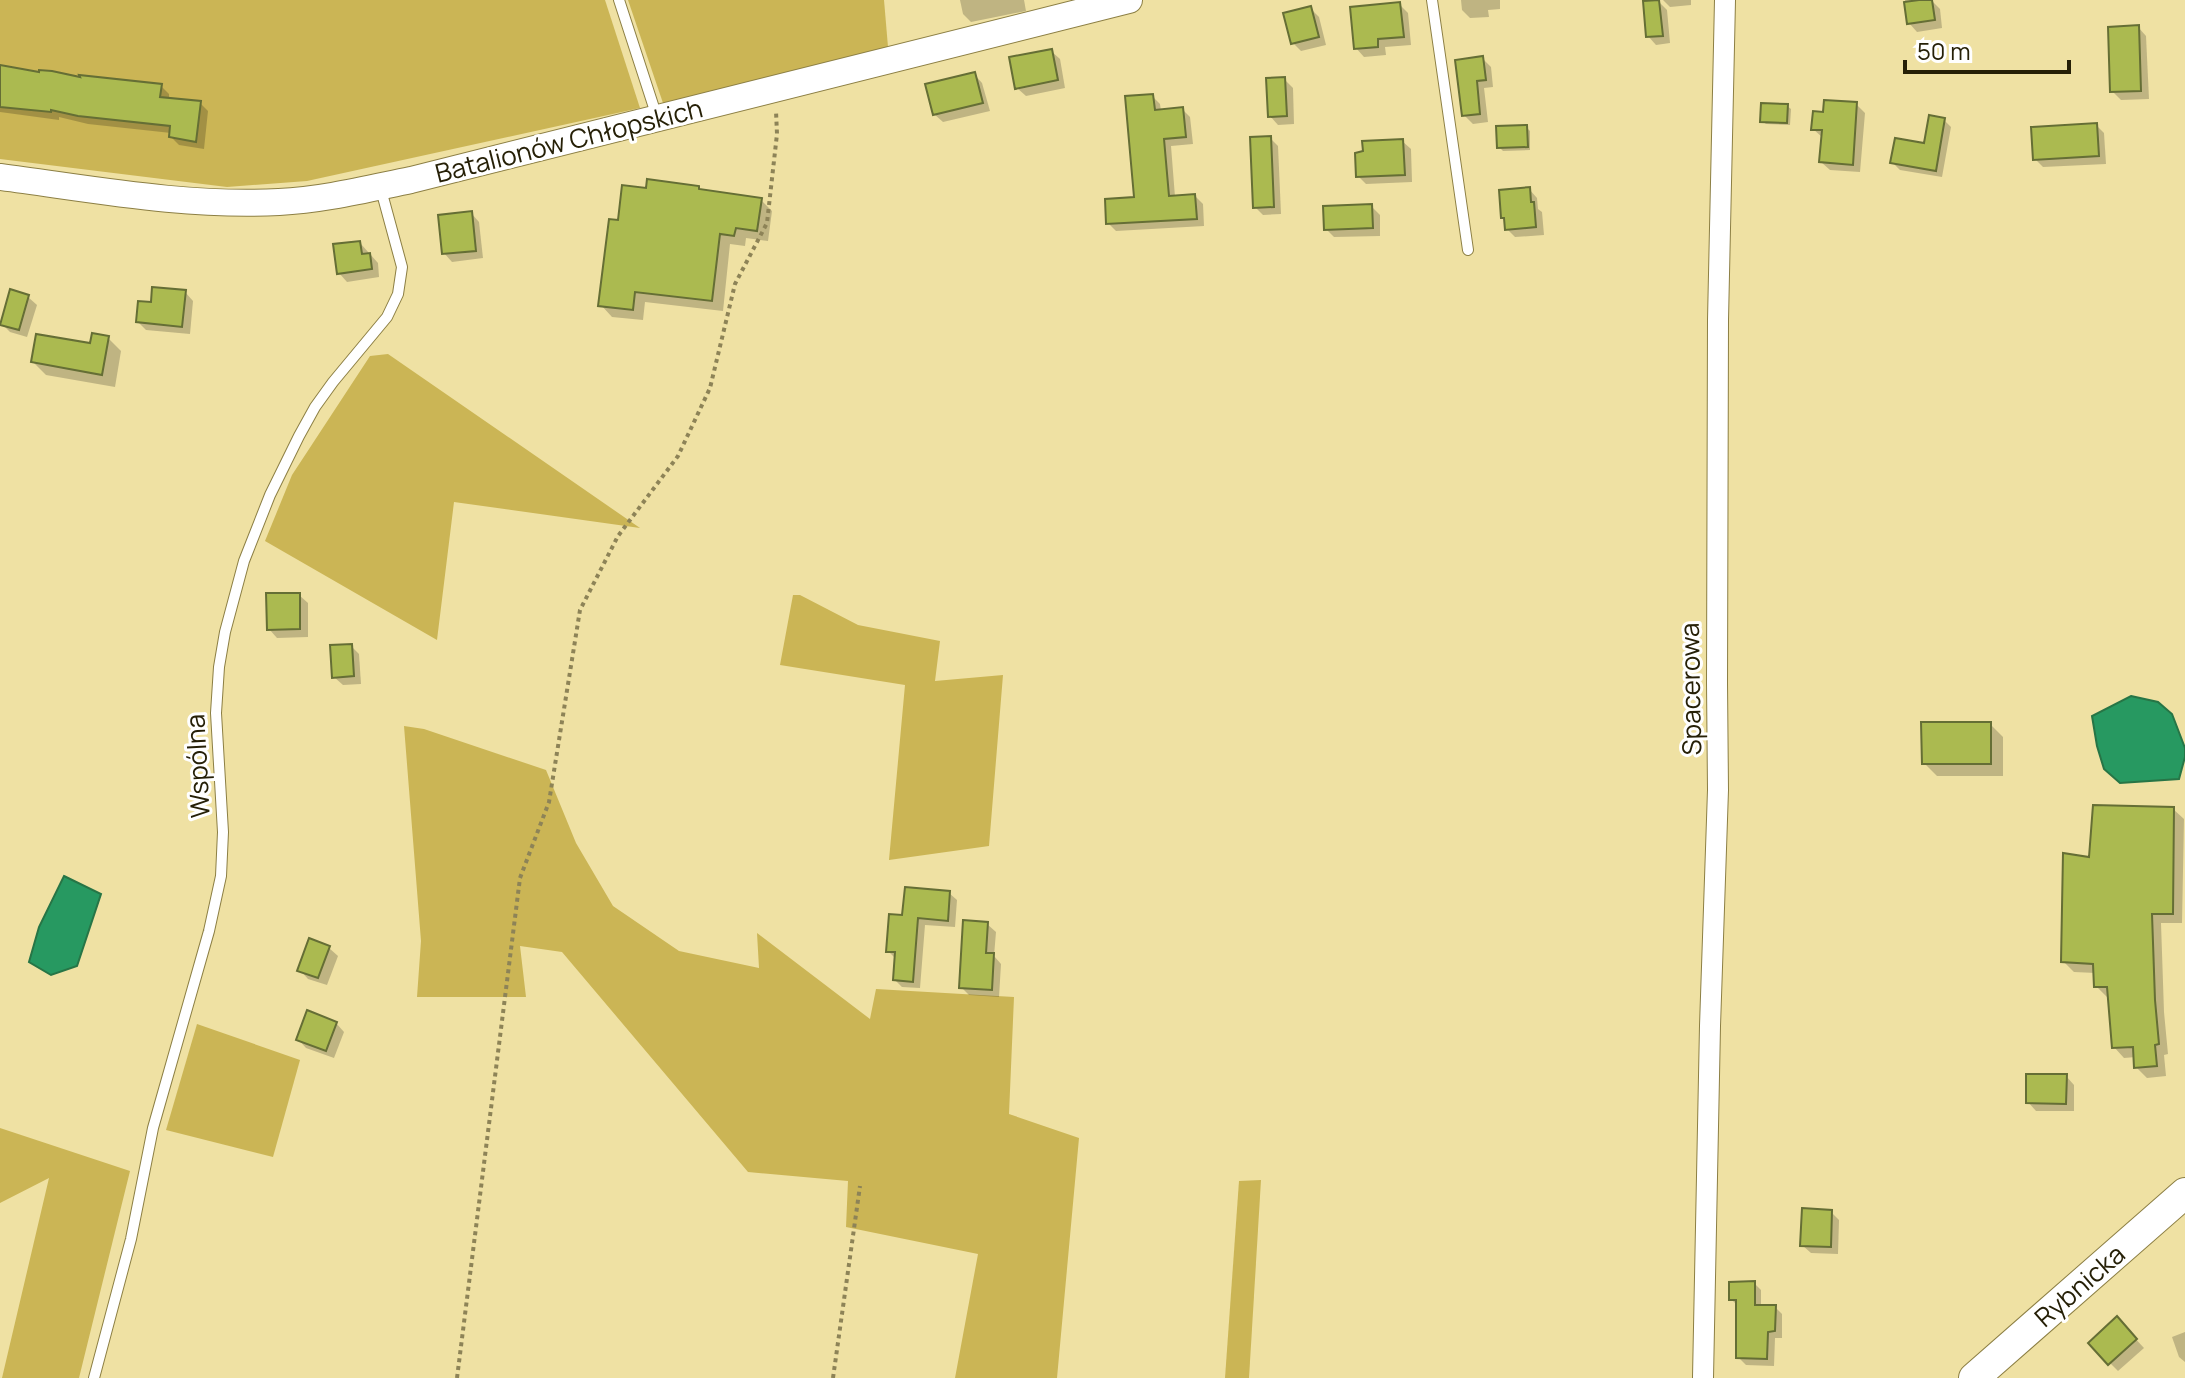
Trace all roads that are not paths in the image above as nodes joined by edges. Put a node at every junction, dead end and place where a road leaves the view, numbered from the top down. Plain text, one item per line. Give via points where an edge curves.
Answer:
1 (619, 0) edge
2 (1129, 0) edge
3 (1432, 0) edge
4 (1725, 0) edge
5 (658, 119) junction
6 (0, 177) edge
7 (380, 186) junction
8 (1468, 250) dead end
9 (2185, 1193) edge
10 (1976, 1377) edge
11 (94, 1378) edge
12 (1703, 1378) edge

1 - 5 lane
2 - 5 street, Batalionów Chłopskich
3 - 8 lane
4 - 12 street, Spacerowa via 1718,320 1718,790
5 - 7 street, Batalionów Chłopskich
6 - 7 street, Batalionów Chłopskich via 228,202 321,198
7 - 11 lane, Wspólna via 402,267 398,294 387,317 333,382 299,436 244,561 225,632 216,713 221,876 153,1128 131,1239
9 - 10 main road, Rybnicka

